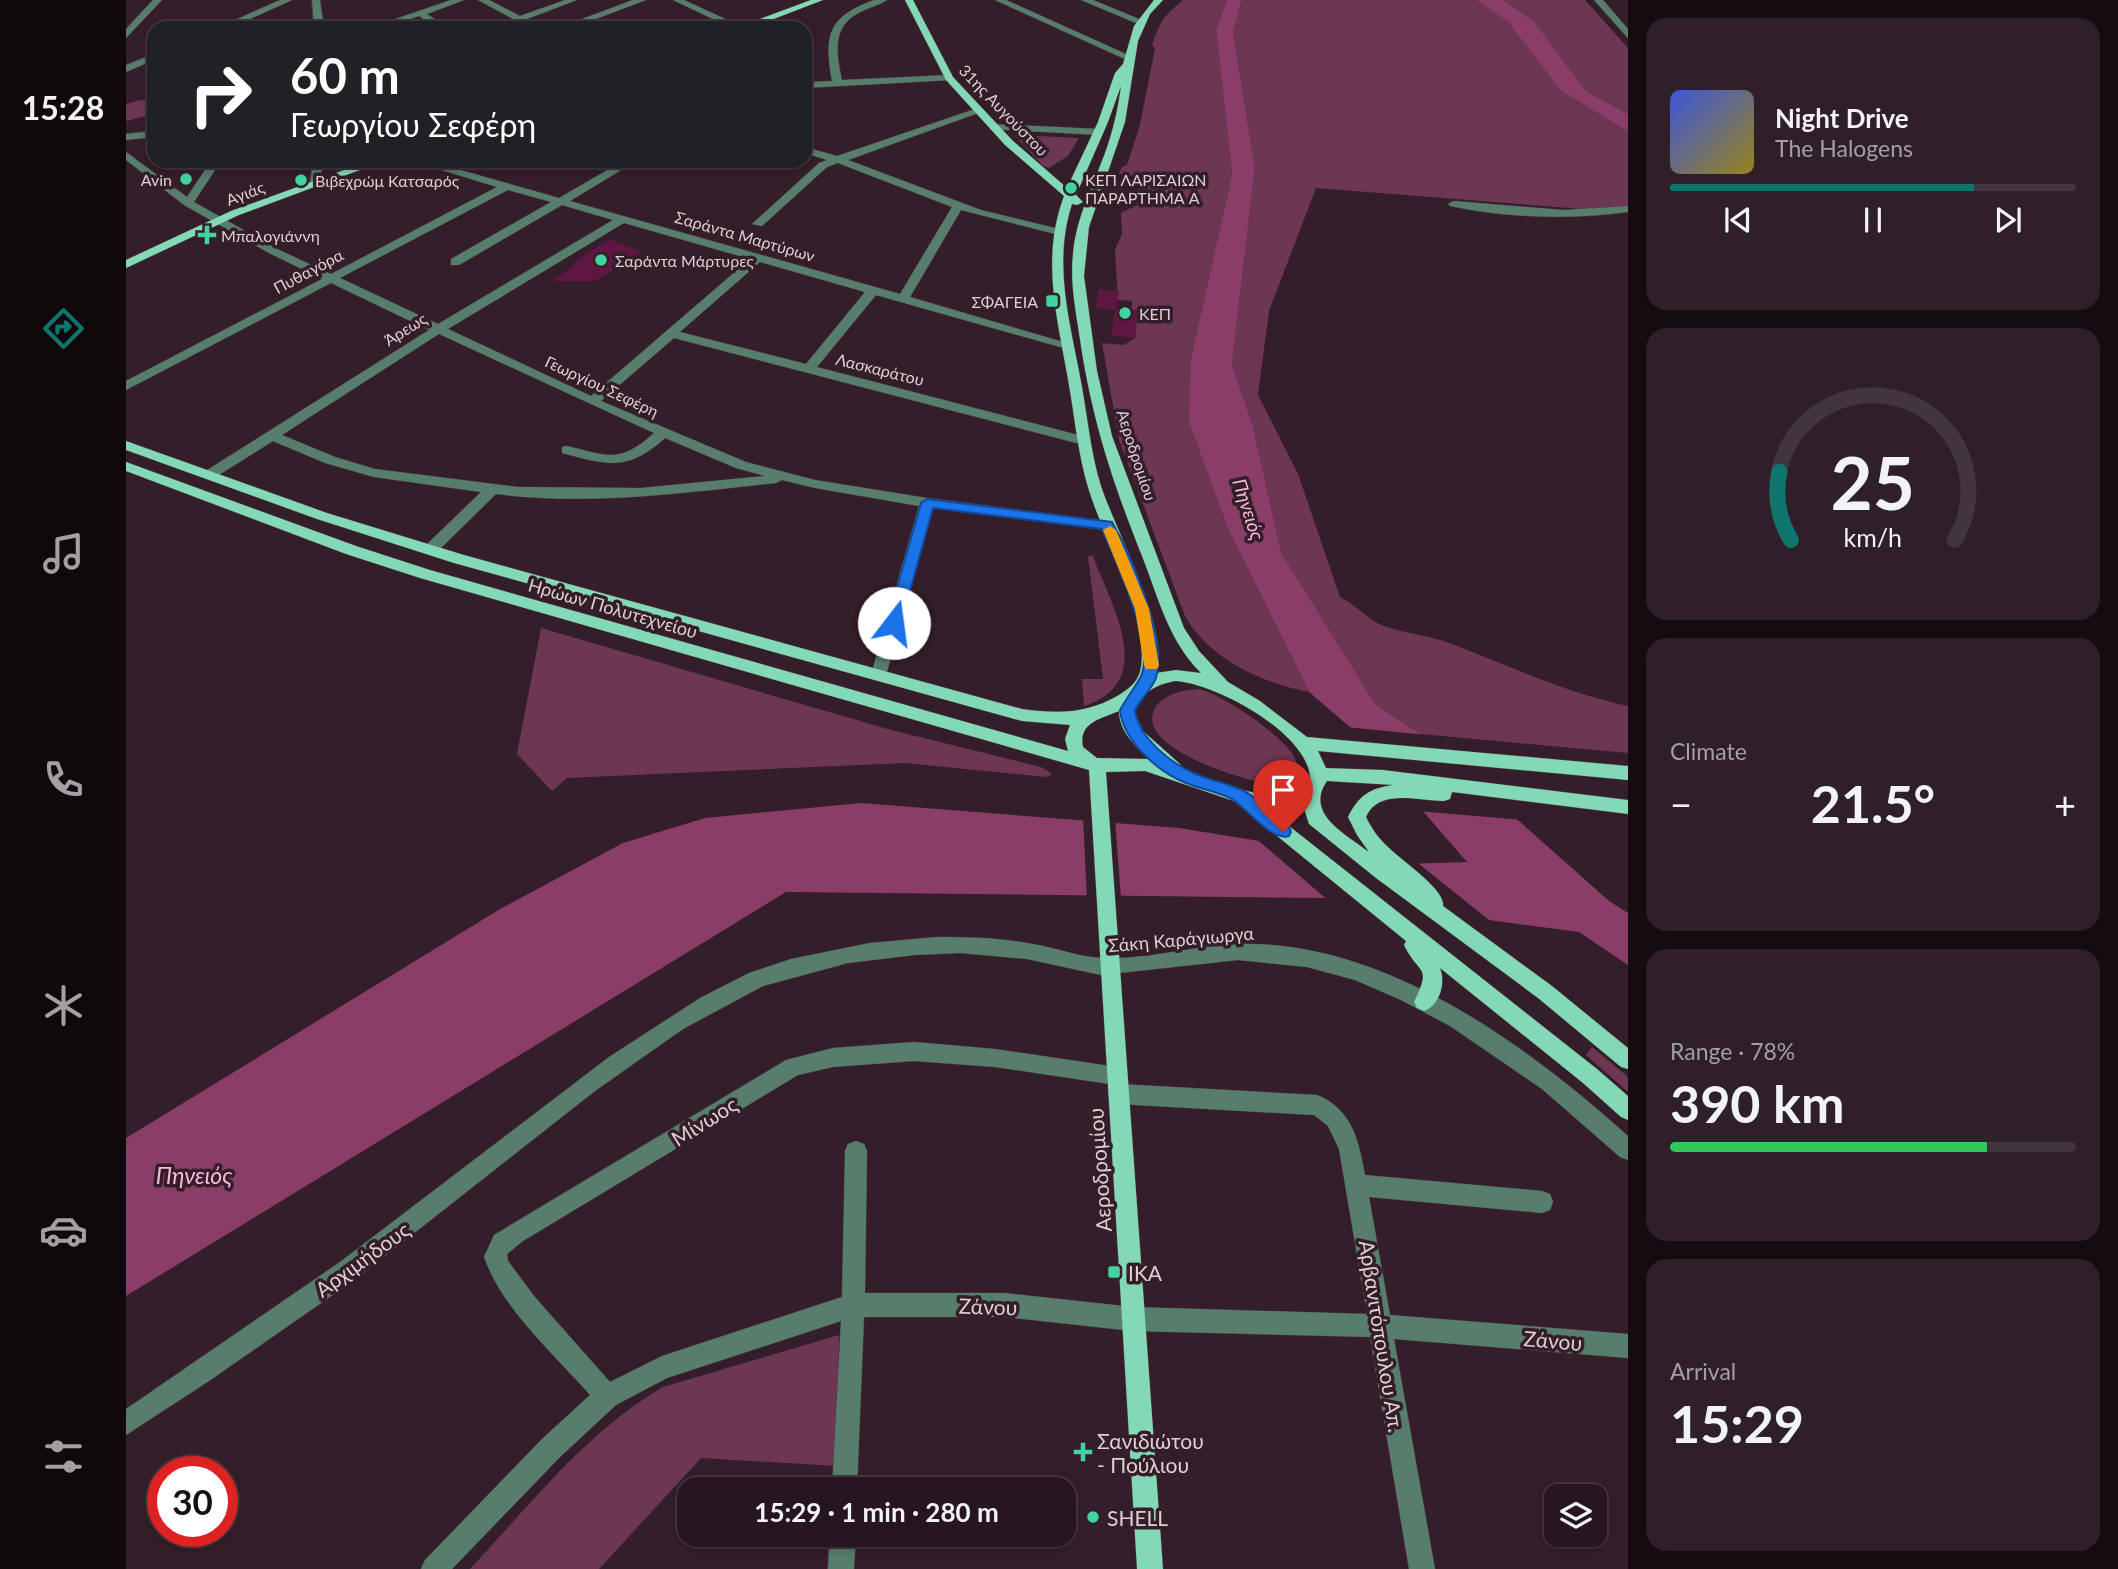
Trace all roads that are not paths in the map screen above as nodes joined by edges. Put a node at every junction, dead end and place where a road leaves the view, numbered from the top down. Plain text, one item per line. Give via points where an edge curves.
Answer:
1 (158, 0) edge
2 (288, 0) edge
3 (316, 0) edge
4 (460, 0) edge
5 (482, 0) edge
6 (573, 0) edge
7 (642, 0) edge
8 (677, 0) edge
9 (820, 0) edge
10 (883, 0) edge
11 (909, 0) edge
12 (999, 0) edge
13 (1085, 0) edge
14 (1160, 0) edge
15 (1598, 0) edge
16 (420, 13) junction
17 (520, 19) junction
18 (238, 21) edge
19 (318, 21) edge
20 (395, 21) edge
21 (432, 21) edge
22 (524, 21) edge
23 (583, 21) edge
24 (725, 21) edge
25 (761, 21) edge
26 (1139, 21) junction
27 (126, 35) edge
28 (1628, 35) edge
29 (147, 60) edge
30 (1129, 60) junction
31 (126, 69) edge
32 (948, 78) junction
33 (837, 82) junction
34 (812, 84) edge
35 (979, 111) junction
36 (994, 127) junction
37 (1099, 132) junction
38 (147, 135) edge
39 (126, 137) edge
40 (812, 152) edge
41 (126, 155) edge
42 (838, 160) junction
43 (211, 168) edge
44 (317, 168) edge
45 (360, 168) edge
46 (441, 168) edge
47 (619, 168) edge
48 (315, 184) junction
49 (505, 187) junction
50 (1069, 195) junction
51 (561, 201) junction
52 (188, 203) junction
53 (1454, 204) dead end
54 (958, 206) junction
55 (1628, 209) edge
56 (1090, 211) junction
57 (624, 218) junction
58 (217, 221) junction
59 (758, 224) dead end
60 (1059, 232) junction
61 (759, 257) junction
62 (455, 262) dead end
63 (126, 264) edge
64 (329, 277) junction
65 (874, 289) junction
66 (904, 297) junction
67 (439, 329) junction
68 (670, 333) junction
69 (1065, 344) junction
70 (808, 370) junction
71 (126, 386) edge
72 (592, 402) junction
73 (662, 433) junction
74 (271, 435) junction
75 (1081, 440) junction
76 (126, 445) edge
77 (567, 450) dead end
78 (126, 466) edge
79 (209, 475) junction
80 (783, 478) junction
81 (492, 489) junction
82 (927, 503) junction
83 (1107, 525) junction
84 (430, 551) junction
85 (880, 675) junction
86 (1140, 688) junction
87 (1228, 689) junction
88 (1086, 716) junction
89 (1301, 743) junction
90 (1097, 767) junction
91 (1628, 772) edge
92 (1188, 778) junction
93 (1316, 781) junction
94 (1379, 785) junction
95 (1238, 795) junction
96 (1628, 807) edge
97 (1445, 917) junction
98 (1425, 950) junction
99 (1109, 964) junction
100 (1424, 1002) junction
101 (1628, 1060) edge
102 (590, 1083) joint
103 (1118, 1085) junction
104 (1328, 1109) joint
105 (1628, 1110) edge
106 (1628, 1150) edge
107 (856, 1151) dead end
108 (1356, 1185) junction
109 (1542, 1202) dead end
110 (853, 1305) junction
111 (1133, 1319) junction
112 (1383, 1326) junction
113 (1628, 1346) edge
114 (607, 1396) junction
115 (126, 1423) edge
116 (846, 1477) edge
117 (842, 1547) edge
118 (441, 1567) edge
119 (841, 1569) edge
120 (1150, 1569) edge
121 (1422, 1569) edge

1 - 27 street
2 - 18 street
3 - 19 street
4 - 16 street
5 - 17 street
6 - 17 street
7 - 23 street
8 - 24 street
9 - 25 main road
10 - 33 street via 838,23 833,38
11 - 32 main road, 31ης Αυγούστου
12 - 30 street
13 - 26 street
14 - 26 main road
15 - 28 street
16 - 20 street
16 - 21 street
17 - 22 street
26 - 30 main road
29 - 31 street
30 - 37 main road
30 - 56 main road, Αεροδρομίου via 1120,124
32 - 33 street
32 - 35 main road, 31ης Αυγούστου
33 - 34 street
35 - 36 main road, 31ης Αυγούστου
35 - 42 street
36 - 37 street
36 - 50 main road, 31ης Αυγούστου
37 - 50 main road
38 - 39 street
40 - 42 street
41 - 52 street, Γεωργίου Σεφέρη
42 - 54 street
42 - 59 street via 810,176
43 - 52 street
44 - 48 street
45 - 48 main road, Αγιάς
46 - 49 street, Σαράντα Μαρτύρων
47 - 51 street
48 - 58 main road, Αγιάς
49 - 51 street, Σαράντα Μαρτύρων
49 - 64 street, Πυθαγόρα
50 - 56 main road
50 - 60 main road
51 - 57 street, Σαράντα Μαρτύρων
51 - 62 street
52 - 58 street, Γεωργίου Σεφέρη
53 - 55 street via 1560,213
54 - 60 street
54 - 66 street
56 - 87 main road, Αεροδρομίου via 1079,251 1080,290 1104,435 1176,629 1193,655
57 - 61 street, Σαράντα Μαρτύρων
57 - 67 street, Άρεως
58 - 63 main road, Αγιάς
58 - 64 street, Γεωργίου Σεφέρη
60 - 69 main road via 1058,302
61 - 65 street, Σαράντα Μαρτύρων
61 - 68 street
64 - 67 street, Γεωργίου Σεφέρη
64 - 71 street, Πυθαγόρα
65 - 66 street, Σαράντα Μαρτύρων
65 - 70 street
66 - 69 street, Σαράντα Μαρτύρων
67 - 72 street, Γεωργίου Σεφέρη
67 - 74 street, Άρεως
68 - 70 street, Λασκαράτου
68 - 72 street
69 - 75 main road
70 - 75 street, Λασκαράτου
72 - 73 street, Γεωργίου Σεφέρη
73 - 77 street via 638,454 620,462
73 - 80 street, Γεωργίου Σεφέρη
74 - 79 street, Άρεως
74 - 81 street via 364,471
75 - 83 main road
76 - 79 main road, Ηρώων Πολυτεχνείου
78 - 90 main road, Ηρώων Πολυτεχνείου via 425,574
79 - 84 main road, Ηρώων Πολυτεχνείου
80 - 81 street via 641,493 547,494
80 - 82 street, Γεωργίου Σεφέρη
81 - 84 street
82 - 83 street, Γεωργίου Σεφέρη
82 - 85 street
83 - 86 main road via 1146,627 1152,666
84 - 85 main road, Ηρώων Πολυτεχνείου
85 - 88 main road, Ηρώων Πολυτεχνείου via 1022,715 1062,721
86 - 87 main road, Ηρώων Πολυτεχνείου via 1158,678 1186,676
86 - 88 main road, Ηρώων Πολυτεχνείου
86 - 92 main road via 1127,710 1129,723 1147,747
87 - 89 main road
88 - 90 main road via 1073,744
89 - 91 main road
89 - 93 main road via 1315,760
90 - 92 main road via 1136,763
90 - 99 main road, Αεροδρομίου
92 - 95 main road
93 - 94 main road
93 - 95 main road via 1286,801
93 - 97 main road via 1310,805 1315,819
94 - 96 main road via 1433,795 1461,787
94 - 97 main road via 1361,805 1360,824 1377,847 1423,887
95 - 98 main road via 1392,918
97 - 101 main road
98 - 100 main road via 1435,979
98 - 105 main road
99 - 100 street, Σάκη Καράγιωργα via 1222,953 1287,955 1339,967
99 - 102 street, Σάκη Καράγιωργα via 957,944 822,960 731,990
99 - 103 main road, Αεροδρομίου
100 - 106 street, Σάκη Καράγιωργα via 1542,1076
102 - 115 street, Αρχιμήδους via 366,1258
103 - 104 street, Μίνωος
103 - 111 main road, Αεροδρομίου
103 - 114 street, Μίνωος via 944,1052 864,1051 829,1056 793,1067 515,1233 500,1244 495,1256 498,1268
104 - 108 street, Αρβανιτόπουλου Απ. via 1344,1131
107 - 110 street
108 - 109 street
108 - 112 street, Αρβανιτόπουλου Απ.
110 - 111 street, Ζάνου via 1004,1305
110 - 114 street, Ζάνου via 662,1368
110 - 116 street
111 - 112 street, Ζάνου
111 - 120 main road, Αεροδρομίου
112 - 113 street, Ζάνου
112 - 121 street, Αρβανιτόπουλου Απ.
114 - 118 street, Ζάνου via 551,1448
117 - 119 street

